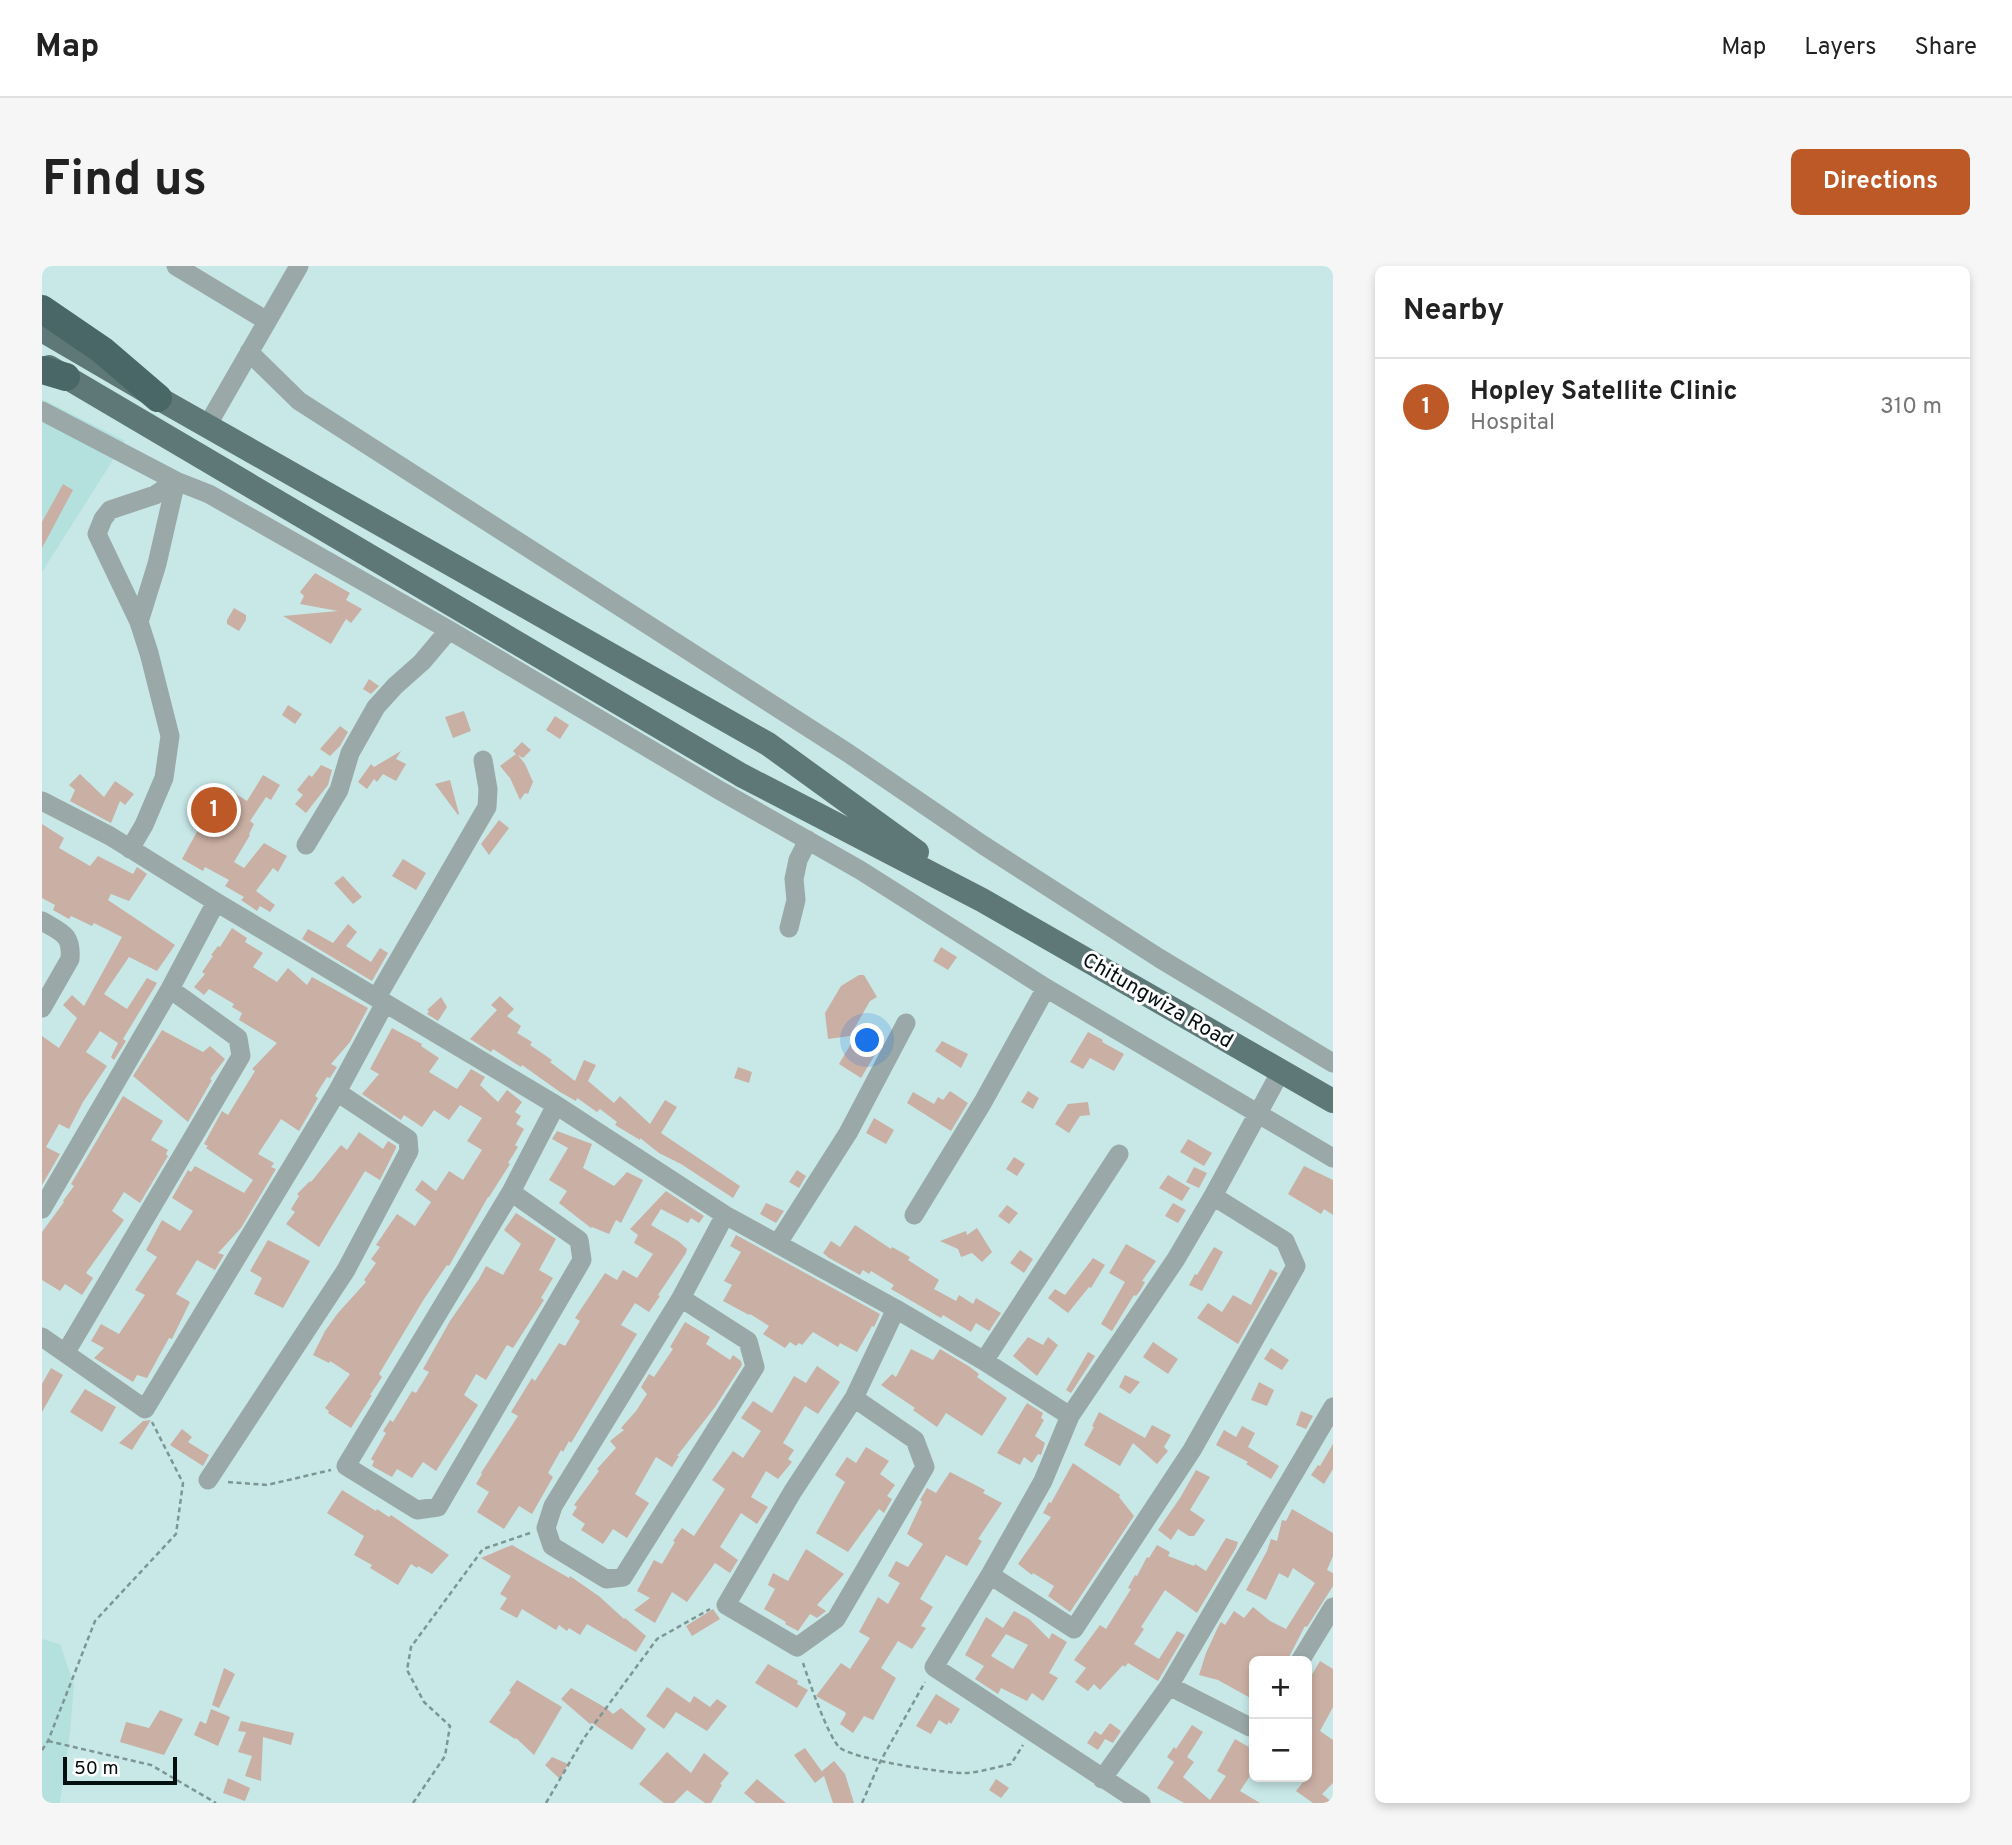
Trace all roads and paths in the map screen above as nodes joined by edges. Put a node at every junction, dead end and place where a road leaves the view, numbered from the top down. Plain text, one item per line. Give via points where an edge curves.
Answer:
1 (176, 266) edge
2 (299, 266) edge
3 (42, 309) edge
4 (267, 321) junction
5 (42, 330) edge
6 (249, 352) junction
7 (50, 370) edge
8 (158, 398) junction
9 (42, 411) edge
10 (207, 426) junction
11 (176, 481) junction
12 (139, 622) junction
13 (449, 630) junction
14 (483, 761) dead end
15 (42, 802) edge
16 (808, 840) junction
17 (306, 845) dead end
18 (130, 849) junction
19 (982, 900) junction
20 (216, 902) junction
21 (42, 921) edge
22 (789, 928) dead end
23 (1046, 988) junction
24 (170, 989) junction
25 (381, 1000) junction
26 (42, 1008) edge
27 (906, 1023) dead end
28 (1333, 1063) edge
29 (1281, 1071) junction
30 (337, 1092) junction
31 (1333, 1101) edge
32 (556, 1105) junction
33 (1257, 1113) junction
34 (1119, 1154) dead end
35 (1333, 1158) edge
36 (511, 1192) junction
37 (1213, 1196) junction
38 (42, 1209) edge
39 (725, 1215) junction
40 (914, 1215) dead end
41 (778, 1243) junction
42 (681, 1298) junction
43 (896, 1309) junction
44 (42, 1337) edge
45 (66, 1352) junction
46 (984, 1361) junction
47 (854, 1398) junction
48 (1333, 1408) edge
49 (145, 1409) junction
50 (1070, 1416) junction
51 (346, 1466) junction
52 (208, 1480) joint
53 (546, 1528) junction
54 (990, 1575) junction
55 (726, 1605) junction
56 (1333, 1607) edge
57 (797, 1647) junction
58 (1303, 1656) edge
59 (934, 1667) junction
60 (1169, 1686) junction
61 (1249, 1726) edge
62 (1031, 1732) junction
63 (48, 1741) junction
64 (42, 1750) edge
65 (880, 1762) junction
66 (1102, 1779) junction
67 (216, 1803) edge
68 (413, 1803) edge
69 (546, 1803) edge
70 (862, 1803) edge
71 (1141, 1803) edge

1 - 4 street
2 - 4 street
3 - 8 highway via 102,350
4 - 6 street
5 - 8 main road
6 - 10 street
6 - 28 street via 299,401 1159,958
7 - 19 main road via 741,775
8 - 10 main road
9 - 11 street
10 - 19 main road via 768,744
11 - 12 street
11 - 12 street via 155,495 110,510 97,534
11 - 13 street via 209,494
12 - 18 street via 170,736 164,778
13 - 16 street
13 - 17 street via 376,707 350,753 339,790
14 - 25 street via 487,807
15 - 18 street
16 - 22 street via 798,860
16 - 23 street
18 - 20 street
19 - 29 main road, Chitungwiza Road
20 - 24 street
20 - 25 street
21 - 26 street via 70,941 71,950
23 - 33 street
23 - 40 street
24 - 38 street
24 - 45 street via 238,1038 241,1056
25 - 30 street
25 - 32 street
27 - 41 street via 848,1133
29 - 31 main road, Chitungwiza Road
29 - 33 street
30 - 49 street
30 - 52 street via 408,1139 409,1151 346,1270
32 - 36 street
32 - 39 street
33 - 35 street
33 - 37 street
34 - 46 street
36 - 51 street
36 - 51 street via 579,1240 582,1261 438,1507 417,1510
37 - 50 street
37 - 54 street via 1285,1241 1296,1266 1192,1450 1074,1629
39 - 41 street
39 - 42 street
41 - 43 street
42 - 53 street via 553,1506
42 - 53 street via 748,1342 755,1367 623,1577 606,1579 552,1546
43 - 46 street
43 - 47 street
44 - 45 street
45 - 49 street
46 - 50 street
47 - 55 street
47 - 57 street via 915,1440 925,1467 836,1619
48 - 60 street
49 - 63 path via 183,1483 176,1534 95,1621
50 - 54 street via 1042,1481
51 - 52 path via 267,1485
53 - 68 path via 483,1549 411,1647 407,1670 424,1702 450,1726 444,1756
54 - 59 street
55 - 57 street
55 - 69 path via 657,1639 584,1738
56 - 58 street
57 - 65 path via 839,1748
59 - 62 street
59 - 65 path
60 - 61 street
60 - 66 street
62 - 65 path via 1011,1765 964,1773
62 - 66 street
63 - 64 path
63 - 67 path via 151,1765
65 - 70 path
66 - 71 street

